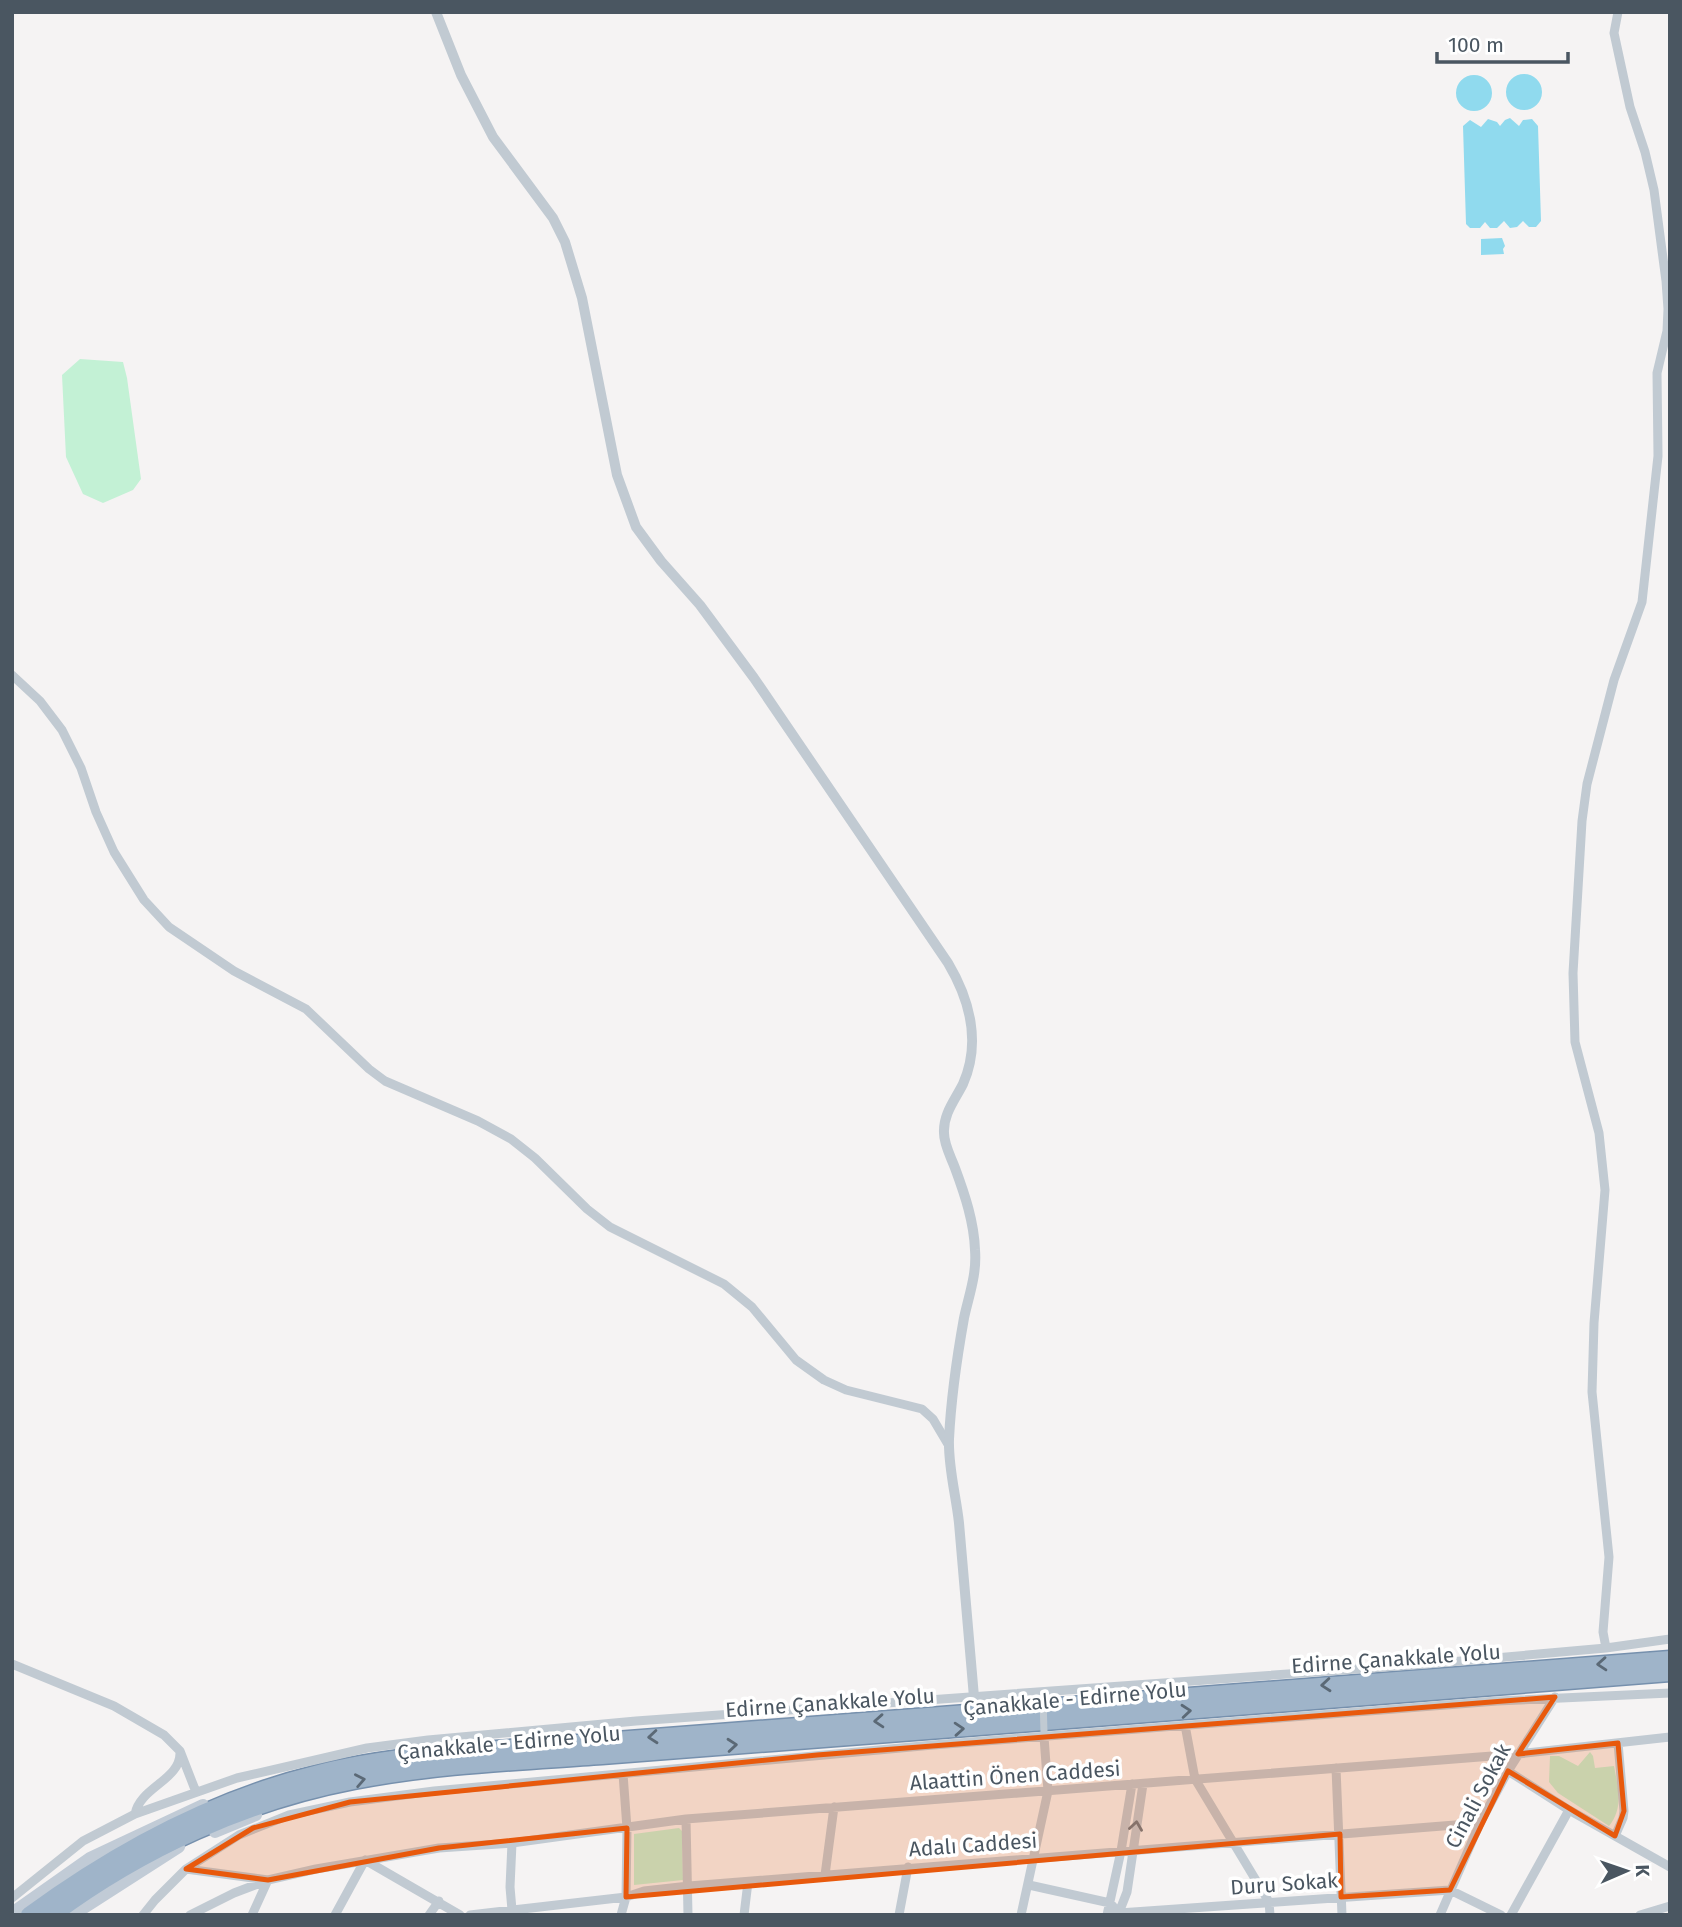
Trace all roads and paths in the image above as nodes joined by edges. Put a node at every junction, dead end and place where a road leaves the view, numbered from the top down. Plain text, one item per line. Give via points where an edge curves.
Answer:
1 (436, 12) edge
2 (1618, 12) edge
3 (12, 675) edge
4 (949, 1446) junction
5 (1670, 1639) edge
6 (1606, 1648) junction
7 (1670, 1659) edge
8 (1533, 1662) junction
9 (12, 1664) edge
10 (1670, 1673) edge
11 (1670, 1693) edge
12 (1555, 1697) junction
13 (974, 1698) junction
14 (1042, 1699) dead end
15 (1062, 1699) junction
16 (928, 1701) junction
17 (859, 1706) junction
18 (915, 1718) junction
19 (848, 1723) junction
20 (1185, 1725) junction
21 (1044, 1730) junction
22 (1670, 1737) edge
23 (1618, 1743) junction
24 (180, 1751) junction
25 (1518, 1754) junction
26 (1336, 1768) junction
27 (1508, 1771) junction
28 (624, 1774) junction
29 (1195, 1779) junction
30 (316, 1781) junction
31 (1132, 1784) junction
32 (1143, 1784) junction
33 (1048, 1791) junction
34 (196, 1792) junction
35 (834, 1807) junction
36 (1570, 1810) junction
37 (135, 1814) junction
38 (686, 1819) junction
39 (1480, 1823) junction
40 (627, 1828) junction
41 (1340, 1834) junction
42 (1615, 1836) junction
43 (512, 1843) junction
44 (1234, 1843) junction
45 (1133, 1850) junction
46 (1121, 1851) junction
47 (1034, 1859) junction
48 (365, 1860) junction
49 (908, 1867) junction
50 (1670, 1867) edge
51 (186, 1869) junction
52 (825, 1875) junction
53 (268, 1880) junction
54 (748, 1882) junction
55 (1029, 1885) junction
56 (689, 1886) junction
57 (1450, 1890) junction
58 (626, 1897) junction
59 (1341, 1897) junction
60 (12, 1898) edge
61 (439, 1901) junction
62 (1269, 1902) junction
63 (1110, 1903) junction
64 (1670, 1906) edge
65 (512, 1910) junction
66 (146, 1911) edge
67 (12, 1913) edge
68 (1119, 1914) edge
69 (29, 1915) edge
70 (53, 1915) edge
71 (73, 1915) edge
72 (134, 1915) edge
73 (190, 1915) edge
74 (252, 1915) edge
75 (335, 1915) edge
76 (429, 1915) edge
77 (460, 1915) edge
78 (470, 1915) edge
79 (621, 1915) edge
80 (688, 1915) edge
81 (744, 1915) edge
82 (899, 1915) edge
83 (1021, 1915) edge
84 (1107, 1915) edge
85 (1270, 1915) edge
86 (1342, 1915) edge
87 (1440, 1915) edge
88 (1502, 1915) edge
89 (1511, 1915) edge
90 (1640, 1915) edge

1 - 4 street via 493,137 553,218 565,243 582,298 617,475 636,527 754,678 962,990 971,1022 971,1051 966,1075 945,1119 944,1136 971,1219 976,1264 958,1353
2 - 6 street via 1614,33 1654,190 1668,309 1657,373 1658,456 1642,602 1614,680 1587,784 1573,973 1576,1042 1599,1133 1605,1190 1592,1392 1609,1557 1603,1632
3 - 4 street via 62,730 118,859 144,900 169,927 234,971 306,1009 384,1081 511,1139 610,1227 724,1284 752,1307 796,1360 824,1380 858,1394 922,1409
4 - 13 street
5 - 6 street
6 - 8 street
7 -> 8 highway, Edirne Çanakkale Yolu
8 - 15 highway, Edirne Çanakkale Yolu
9 - 24 street via 120,1709 164,1735
21 -> 10 highway, Çanakkale - Edirne Yolu
11 - 12 street
12 - 20 street
12 - 25 street, Cinali Sokak
13 - 15 street
13 - 16 street
14 - 21 street, bridge
15 - 18 highway, Edirne Çanakkale Yolu
16 - 17 street
16 - 18 street
17 - 19 street
17 - 34 street via 397,1744 299,1762
18 -> 19 highway, Edirne Çanakkale Yolu
19 -> 30 highway, Edirne Çanakkale Yolu via 436,1755
20 - 21 street
20 - 29 street
21 - 28 street
30 -> 21 highway, Çanakkale - Edirne Yolu
21 - 33 street
22 - 23 street, Alaattin Önen Caddesi
23 - 25 street, Alaattin Önen Caddesi
23 - 42 street via 1624,1811
24 - 34 street
24 - 37 street via 178,1765 140,1800
25 - 26 street, Alaattin Önen Caddesi
25 - 27 street, Cinali Sokak
26 - 29 street, Alaattin Önen Caddesi
26 - 41 street
27 - 36 street
27 - 39 street, Cinali Sokak
28 - 40 street
28 - 51 street via 434,1791 309,1809 253,1828
29 - 32 street, Alaattin Önen Caddesi
29 - 44 street
30 - 67 main road via 288,1776 187,1811 90,1858
30 - 69 highway, Edirne Çanakkale Yolu via 235,1800 158,1833
30 - 70 highway, Çanakkale - Edirne Yolu via 189,1834 140,1859
30 - 71 main road via 169,1852
31 - 32 street, Alaattin Önen Caddesi
31 - 33 street, Alaattin Önen Caddesi
31 - 46 street
45 -> 32 street
33 - 35 street, Alaattin Önen Caddesi
33 - 47 street
34 - 37 street
35 - 38 street, Alaattin Önen Caddesi
35 - 52 street
36 - 42 street
36 - 89 street
37 - 60 street via 83,1841
38 - 40 street, Alaattin Önen Caddesi
38 - 56 street
39 - 41 street, Adalı Caddesi
39 - 57 street, Cinali Sokak
40 - 43 street, Alaattin Önen Caddesi
40 - 58 street
41 - 44 street, Adalı Caddesi
41 - 59 street
42 - 50 street
43 - 48 street, Alaattin Önen Caddesi
43 - 65 street
44 - 45 street, Adalı Caddesi
44 - 62 street
45 - 46 street, Adalı Caddesi
45 - 68 street
46 - 47 street, Adalı Caddesi
46 - 63 street
47 - 49 street, Adalı Caddesi
47 - 55 street
48 - 53 street, Alaattin Önen Caddesi
48 - 61 street
48 - 75 street
49 - 52 street, Adalı Caddesi
49 - 82 street
51 - 53 street
51 - 66 street
52 - 54 street, Adalı Caddesi
53 - 73 street
53 - 74 street
54 - 56 street, Adalı Caddesi
54 - 81 street
55 - 63 street
55 - 83 street
56 - 58 street, Adalı Caddesi
56 - 80 street
57 - 59 street, Duru Sokak
57 - 87 street, Cinali Sokak
57 - 88 street
58 - 65 street, Adalı Caddesi
58 - 79 street
59 - 62 street, Duru Sokak
59 - 86 street
61 - 76 street
61 - 77 street
62 - 68 street, Duru Sokak
62 - 85 street
63 - 68 street
63 - 84 street
64 - 90 street
65 - 78 street, Adalı Caddesi
66 - 72 street

